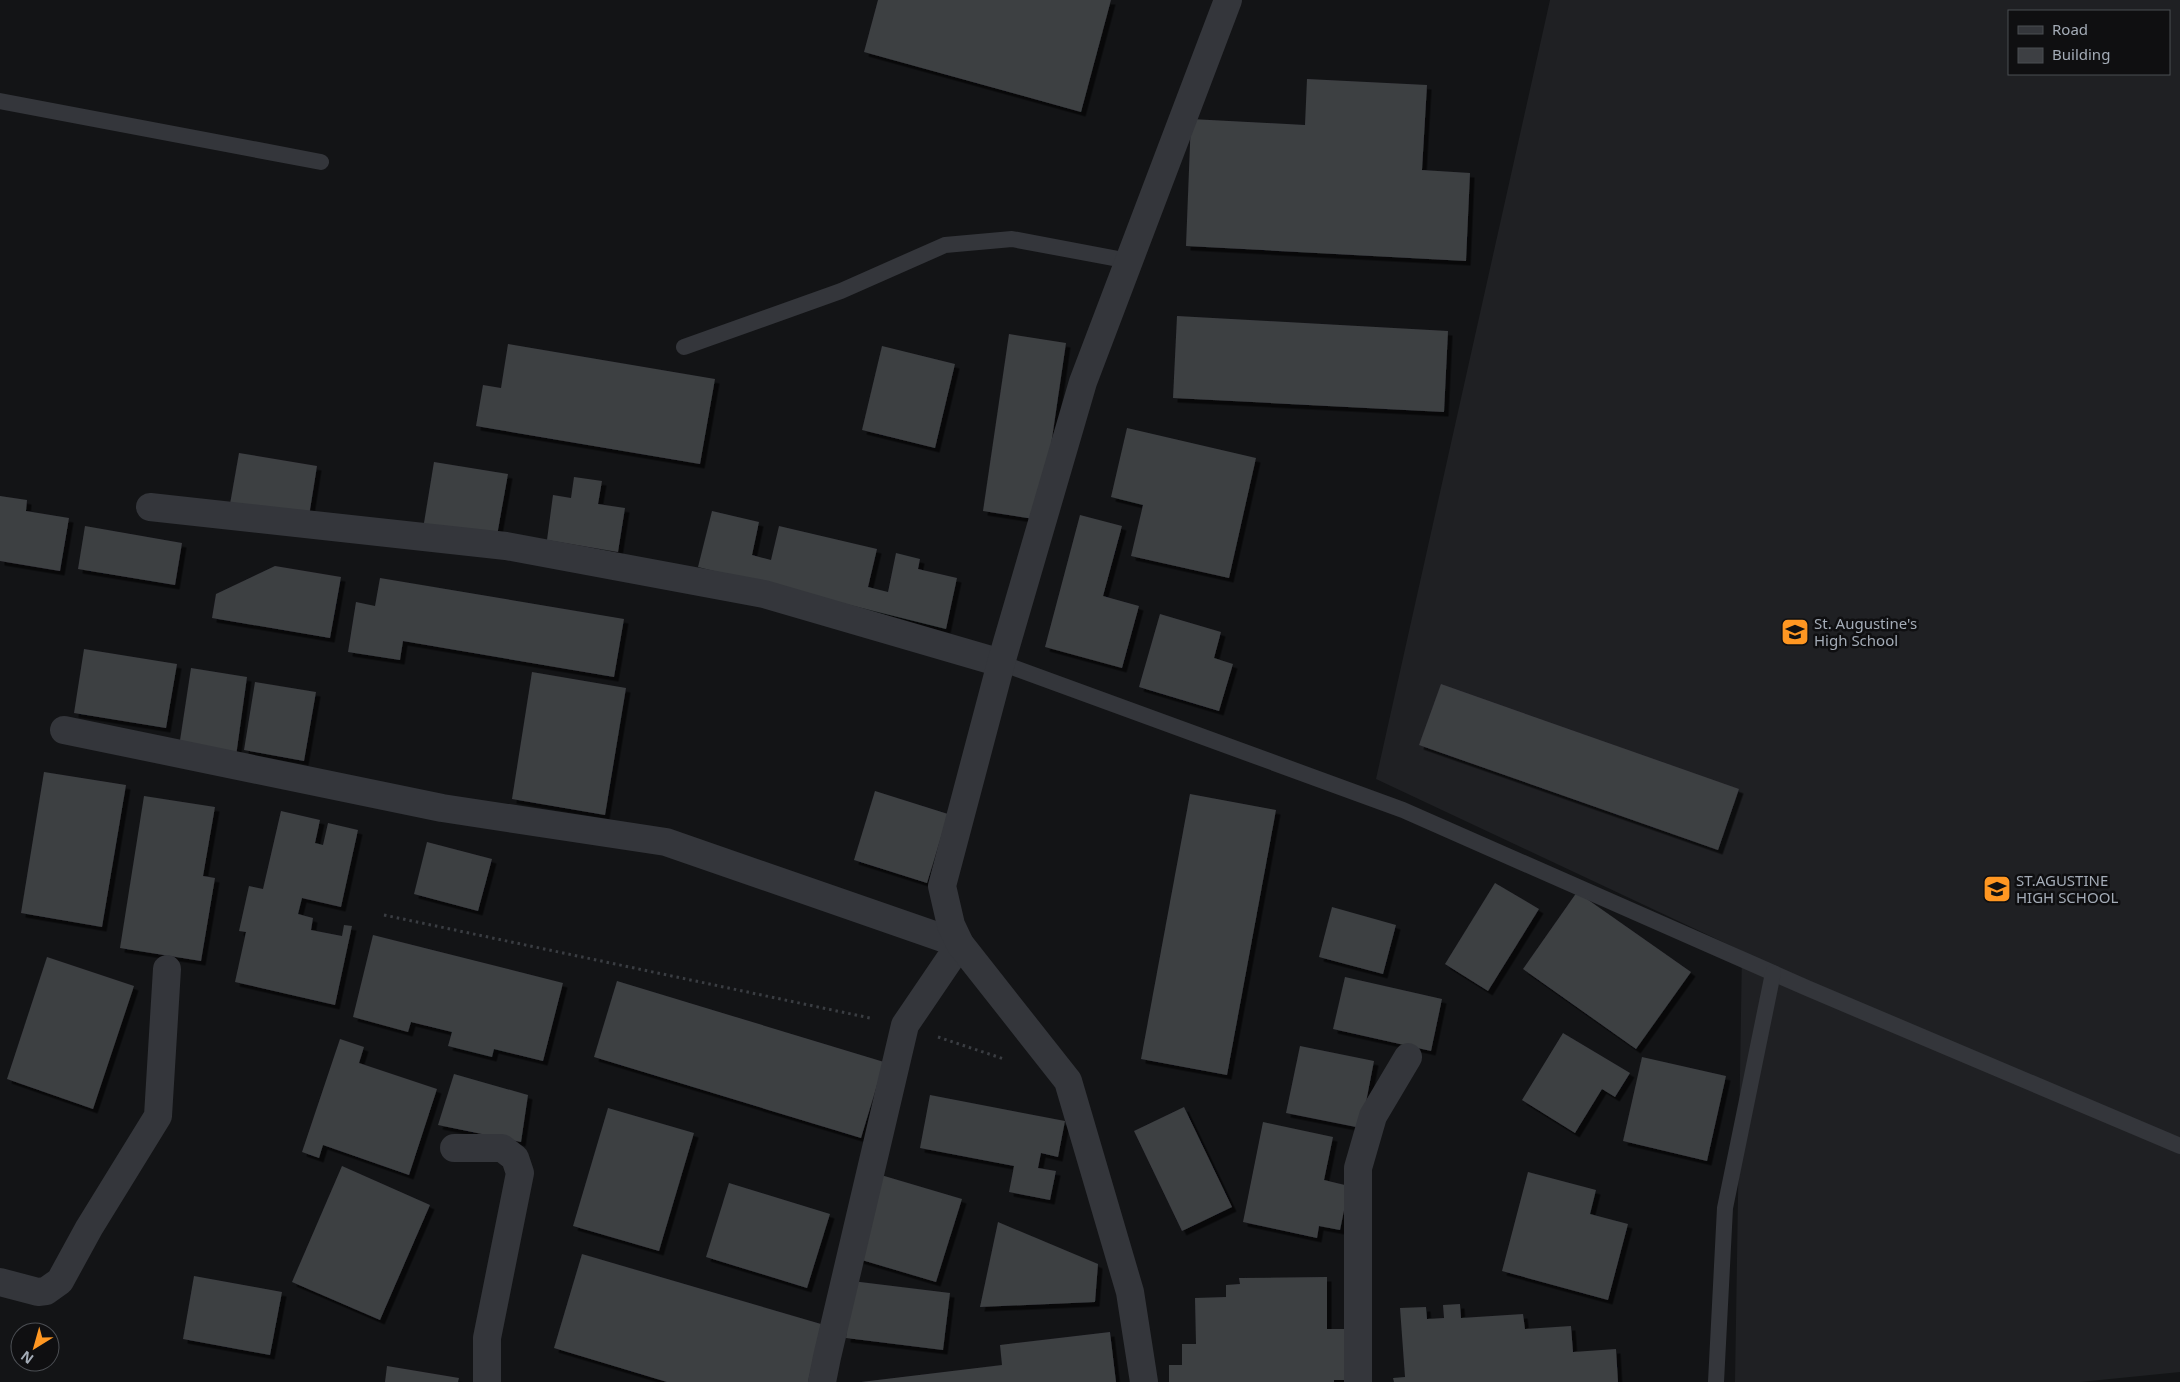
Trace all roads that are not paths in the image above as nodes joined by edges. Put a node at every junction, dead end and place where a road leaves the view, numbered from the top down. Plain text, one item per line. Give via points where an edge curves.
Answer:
1 (1228, 0) edge
2 (0, 101) edge
3 (321, 162) dead end
4 (1129, 260) junction
5 (684, 347) dead end
6 (150, 507) dead end
7 (1001, 663) junction
8 (64, 730) dead end
9 (960, 944) junction
10 (167, 969) dead end
11 (1773, 973) junction
12 (1408, 1057) dead end
13 (2180, 1146) edge
14 (454, 1148) dead end
15 (0, 1282) edge
16 (487, 1382) edge
17 (822, 1382) edge
18 (1144, 1382) edge
19 (1358, 1382) edge
20 (1716, 1382) edge

1 - 4 street
2 - 3 lane
4 - 5 lane via 1012,239 945,245 841,291
4 - 7 street via 1083,382
6 - 7 street via 506,546 764,594
7 - 9 street via 942,886 950,925
7 - 11 lane via 1403,810
8 - 9 street via 442,808 666,842
9 - 17 street via 905,1025
9 - 18 street via 1068,1080 1130,1292
10 - 15 street via 158,1116 60,1281 46,1291 38,1292
11 - 13 lane
11 - 20 lane via 1724,1208
12 - 19 street via 1373,1116 1358,1168
14 - 16 street via 502,1148 515,1158 520,1173 487,1338

